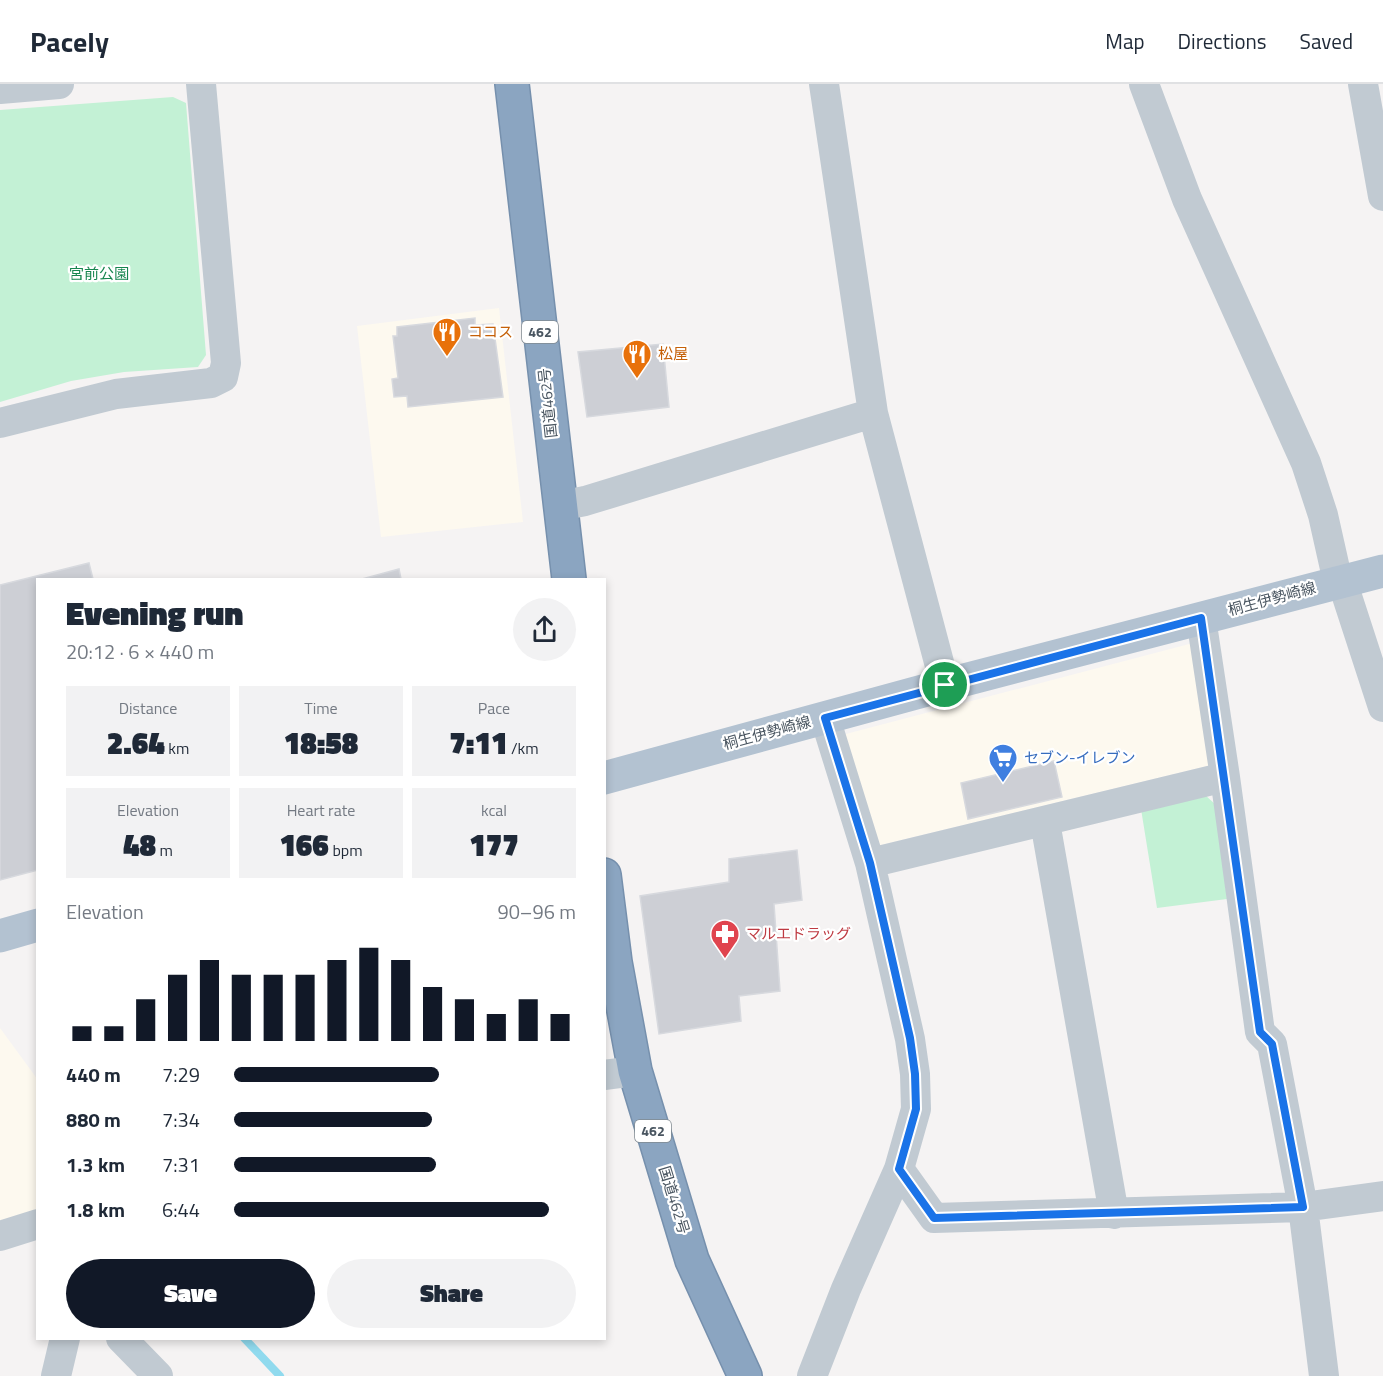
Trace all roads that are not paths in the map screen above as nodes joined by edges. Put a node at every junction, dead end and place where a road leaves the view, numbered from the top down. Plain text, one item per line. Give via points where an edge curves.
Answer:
1 (59, 84) edge
2 (201, 84) edge
3 (512, 84) edge
4 (824, 84) edge
5 (1144, 84) edge
6 (1363, 84) edge
7 (0, 89) edge
8 (1383, 196) edge
9 (873, 413) junction
10 (0, 423) edge
11 (560, 506) junction
12 (1383, 571) edge
13 (568, 578) edge
14 (1340, 582) junction
15 (1201, 618) junction
16 (945, 685) junction
17 (1383, 707) edge
18 (825, 718) junction
19 (606, 776) edge
20 (1225, 777) junction
21 (1045, 822) junction
22 (870, 863) junction
23 (606, 891) edge
24 (36, 927) edge
25 (0, 936) edge
26 (620, 1072) edge
27 (899, 1169) junction
28 (1383, 1196) edge
29 (1303, 1207) junction
30 (1114, 1214) junction
31 (36, 1225) edge
32 (0, 1236) edge
33 (65, 1340) edge
34 (123, 1340) edge
35 (56, 1376) edge
36 (158, 1376) edge
37 (745, 1376) edge
38 (812, 1376) edge
39 (1324, 1376) edge

1 - 7 street
2 - 10 street via 226,363 223,377 211,383 116,394
3 - 11 highway, 国道462号 / 462
4 - 9 street
5 - 14 street via 1187,200 1306,463
6 - 8 street
9 - 11 street
9 - 16 street
11 - 13 highway, 国道462号 / 462
12 - 14 main road, 桐生伊勢崎線
14 - 15 main road, 桐生伊勢崎線
14 - 17 street
15 - 16 main road, 桐生伊勢崎線
15 - 20 street
16 - 18 main road, 桐生伊勢崎線
18 - 19 main road, 桐生伊勢崎線
18 - 22 street
20 - 21 street
20 - 29 street via 1260,1032 1272,1044
21 - 22 street
21 - 30 street
22 - 27 street via 915,1074 916,1109
23 - 26 highway, 国道462号 / 462 via 615,962
24 - 25 main road
26 - 37 highway, 国道462号 / 462 via 692,1260
27 - 30 street via 934,1218
27 - 38 street
28 - 29 street
29 - 30 street
29 - 39 street
31 - 32 street
33 - 35 street
34 - 36 street

